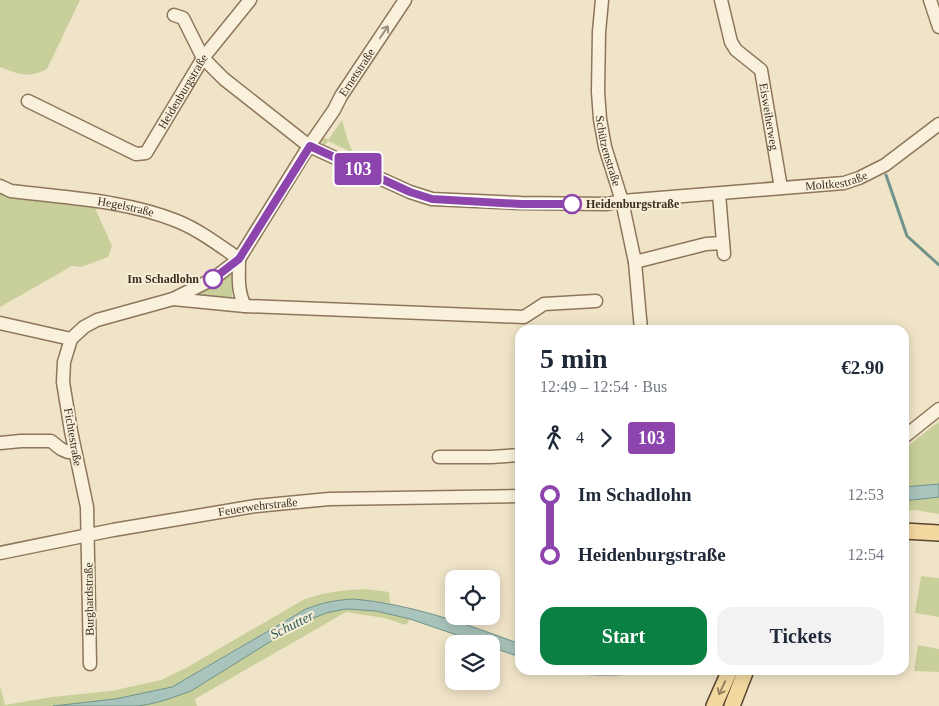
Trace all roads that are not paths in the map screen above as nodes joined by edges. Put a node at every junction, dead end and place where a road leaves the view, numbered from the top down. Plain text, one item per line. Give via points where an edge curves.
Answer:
1 (250, 0) edge
2 (405, 0) edge
3 (602, 0) edge
4 (721, 0) edge
5 (930, 0) edge
6 (178, 16) dead end
7 (939, 27) edge
8 (203, 58) junction
9 (28, 101) dead end
10 (939, 124) edge
11 (310, 146) junction
12 (0, 186) edge
13 (781, 188) junction
14 (719, 194) junction
15 (622, 201) junction
16 (239, 259) junction
17 (635, 262) junction
18 (173, 299) junction
19 (596, 301) dead end
20 (245, 306) junction
21 (0, 323) edge
22 (641, 325) edge
23 (71, 339) junction
24 (939, 409) edge
25 (71, 432) junction
26 (909, 433) edge
27 (51, 441) junction
28 (0, 443) edge
29 (75, 452) junction
30 (515, 455) edge
31 (439, 457) dead end
32 (515, 496) edge
33 (909, 531) edge
34 (939, 533) edge
35 (88, 535) junction
36 (0, 553) edge
37 (90, 664) dead end
38 (728, 675) edge
39 (744, 675) edge
40 (714, 706) edge
41 (732, 706) edge

1 - 8 street
11 -> 2 street, Ernetstraße
3 - 15 street, Schützenstraße via 600,119
4 - 13 street, Eisweiherweg via 731,42 761,70
5 - 7 street
6 - 8 street
8 - 9 street, Heidenburgstraße via 146,153 136,154
8 - 11 street, Heidenburgstraße via 224,79
10 - 13 street, Moltkestraße via 884,165 859,178 844,183
11 - 15 street, Heidenburgstraße via 432,199 521,204 607,204
11 - 16 street
12 - 16 street, Hegelstraße via 11,191 123,206 156,214 210,239
13 - 14 street, Moltkestraße
14 - 15 street, Moltkestraße
14 - 17 street via 724,248 706,244
15 - 17 street, Schützenstraße
16 - 18 street via 213,279
16 - 20 street via 238,284
17 - 22 street, Schützenstraße
18 - 20 street
18 - 23 street via 97,320
19 - 20 street via 544,304 524,316
21 - 23 street
23 - 25 street, Fichtestraße via 64,362 63,382
24 - 26 street
25 - 27 street via 63,432
25 - 29 street, Fichtestraße
27 - 28 street
27 - 29 street via 61,449
29 - 35 street, Fichtestraße via 87,507
30 - 31 street
32 - 35 street, Feuerwehrstraße via 329,499 256,506
33 - 34 main road
35 - 36 street, Feuerwehrstraße
35 - 37 street, Burghardstraße
38 -> 40 main road
39 - 41 main road

